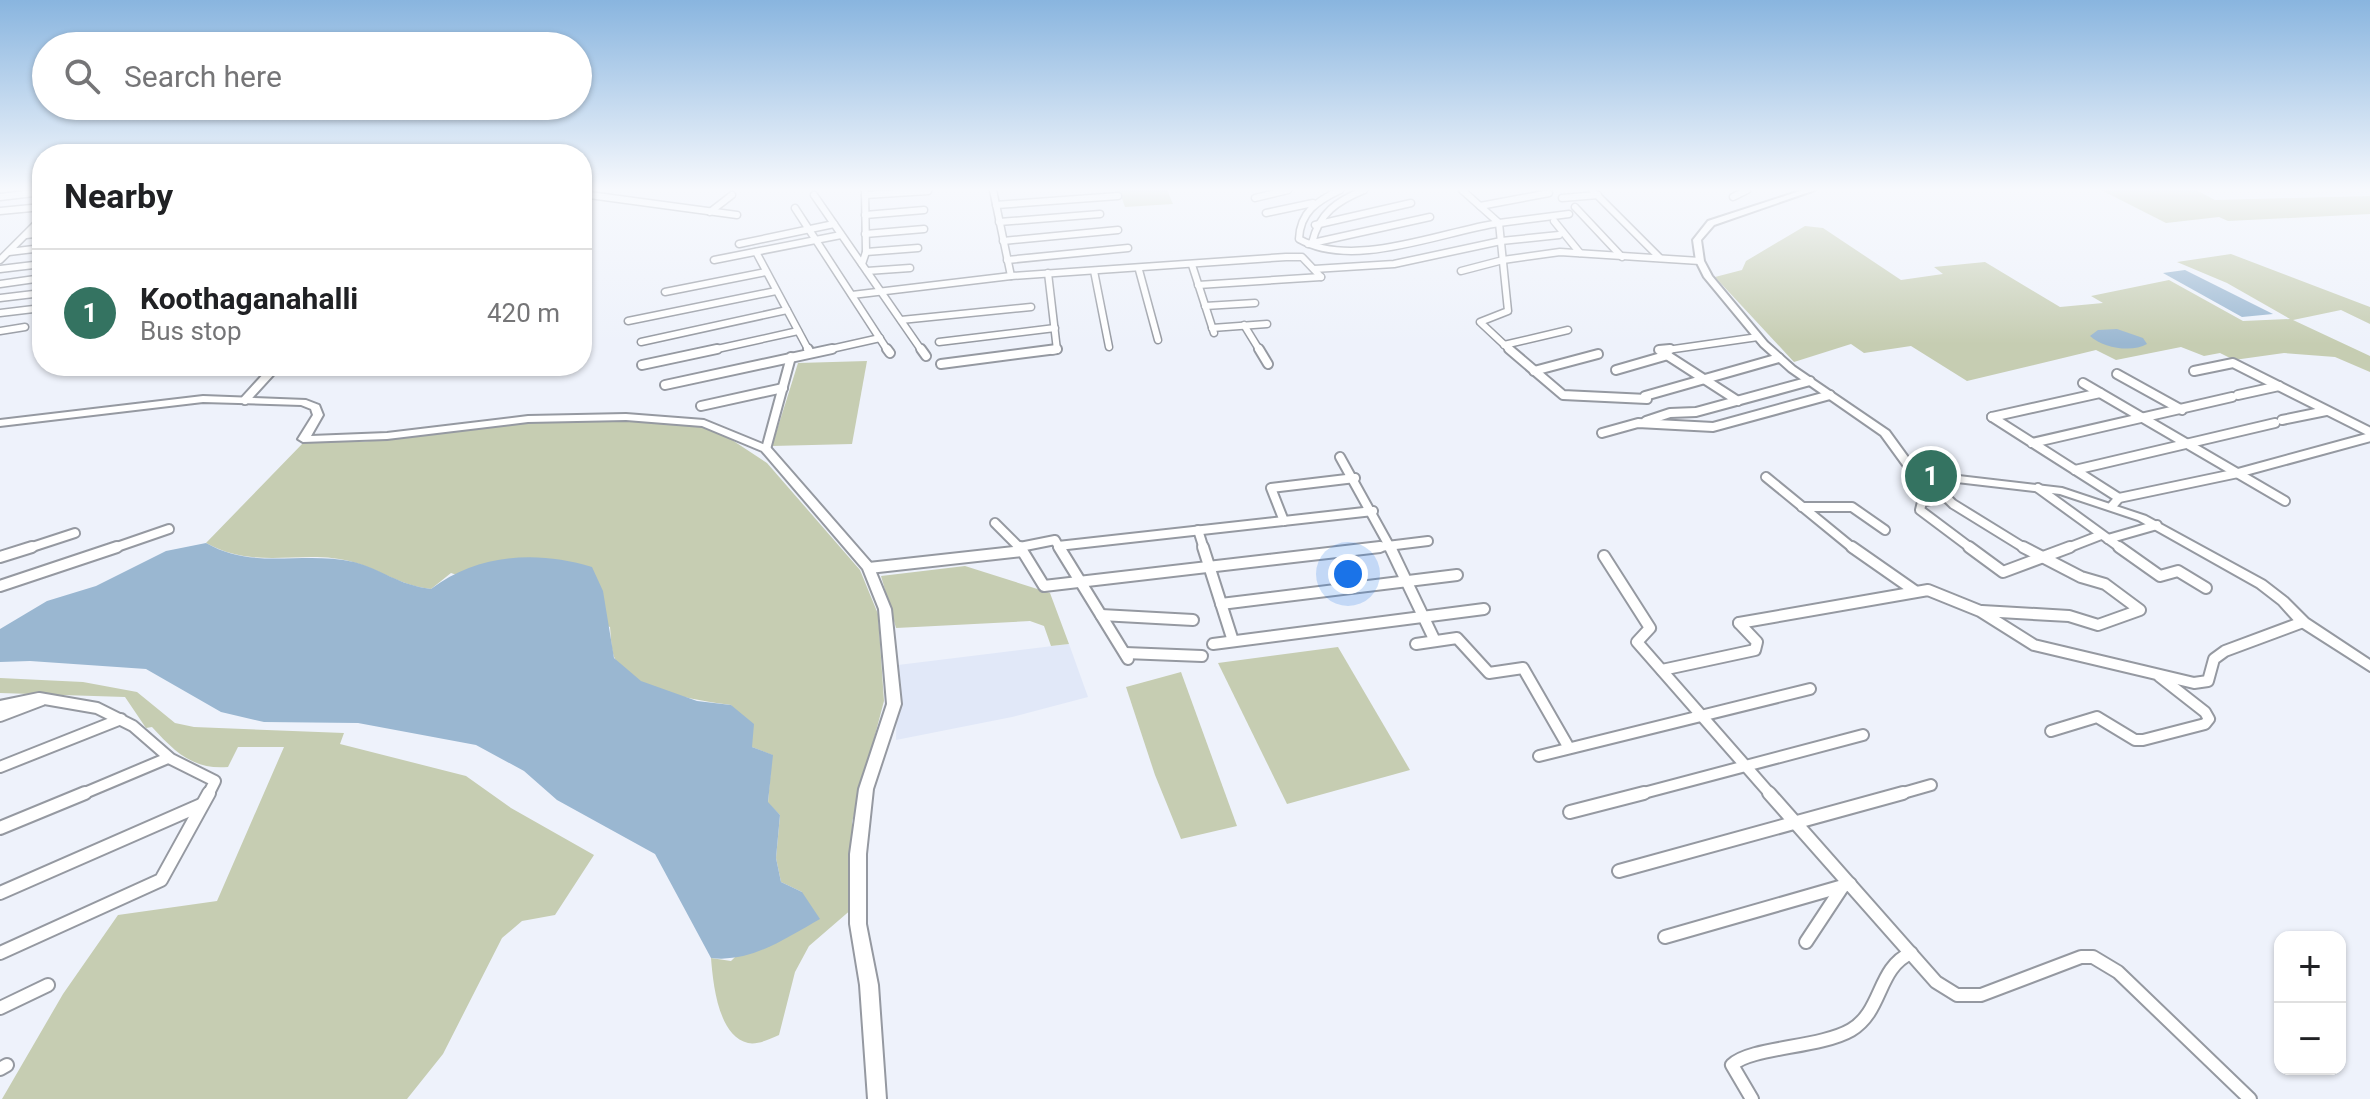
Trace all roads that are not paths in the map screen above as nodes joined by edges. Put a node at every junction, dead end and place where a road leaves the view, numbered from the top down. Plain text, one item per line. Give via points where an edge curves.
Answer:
1 (20, 241) edge
2 (752, 241) edge
3 (809, 241) edge
4 (817, 241) edge
5 (845, 241) edge
6 (865, 241) edge
7 (1003, 241) edge
8 (1303, 241) edge
9 (1320, 241) edge
10 (1410, 241) edge
11 (1500, 241) edge
12 (1501, 241) edge
13 (1570, 241) edge
14 (1607, 241) edge
15 (1643, 241) edge
16 (1697, 241) edge
17 (1308, 244) junction
18 (918, 248) dead end
19 (1128, 248) dead end
20 (32, 249) edge
21 (1099, 251) junction
22 (9, 252) junction
23 (754, 252) junction
24 (866, 252) junction
25 (1580, 253) junction
26 (1622, 257) junction
27 (1660, 258) junction
28 (0, 260) edge
29 (714, 260) dead end
30 (1007, 260) junction
31 (1503, 260) junction
32 (1700, 261) junction
33 (32, 265) edge
34 (1192, 265) junction
35 (864, 268) junction
36 (910, 268) dead end
37 (1106, 268) dead end
38 (0, 269) edge
39 (1314, 269) junction
40 (1139, 270) junction
41 (1094, 271) junction
42 (1461, 271) dead end
43 (766, 272) junction
44 (1048, 273) junction
45 (1011, 276) junction
46 (32, 279) edge
47 (0, 284) edge
48 (1198, 285) junction
49 (879, 289) junction
50 (776, 291) junction
51 (665, 292) dead end
52 (32, 294) edge
53 (852, 295) junction
54 (0, 298) edge
55 (1255, 303) dead end
56 (1205, 306) junction
57 (1031, 307) dead end
58 (32, 309) edge
59 (787, 310) junction
60 (0, 313) edge
61 (901, 320) junction
62 (628, 321) dead end
63 (1267, 324) dead end
64 (1244, 325) junction
65 (25, 327) dead end
66 (1055, 328) junction
67 (1568, 330) dead end
68 (0, 331) edge
69 (798, 331) junction
70 (1758, 337) junction
71 (880, 338) junction
72 (1158, 340) dead end
73 (641, 342) dead end
74 (939, 342) dead end
75 (1504, 345) junction
76 (1109, 347) dead end
77 (810, 353) junction
78 (890, 353) dead end
79 (1598, 354) dead end
80 (1668, 355) junction
81 (926, 356) dead end
82 (791, 357) junction
83 (1779, 358) junction
84 (941, 364) dead end
85 (1268, 364) dead end
86 (642, 365) dead end
87 (1616, 370) dead end
88 (1534, 371) junction
89 (2194, 371) dead end
90 (2117, 374) dead end
91 (267, 376) edge
92 (1704, 379) junction
93 (1810, 381) junction
94 (2083, 383) dead end
95 (665, 385) dead end
96 (2279, 386) junction
97 (783, 388) junction
98 (2100, 393) junction
99 (1830, 395) junction
100 (245, 400) junction
101 (1738, 401) junction
102 (701, 406) dead end
103 (2182, 410) junction
104 (2327, 410) junction
105 (2143, 418) junction
106 (0, 423) edge
107 (1638, 423) junction
108 (1602, 433) dead end
109 (2370, 435) edge
110 (2032, 443) junction
111 (2187, 443) junction
112 (766, 449) junction
113 (1340, 457) dead end
114 (2075, 470) junction
115 (1921, 473) junction
116 (2238, 473) junction
117 (1766, 477) dead end
118 (1355, 478) junction
119 (2038, 488) junction
120 (1944, 497) junction
121 (2285, 501) dead end
122 (2116, 502) junction
123 (1802, 507) junction
124 (1373, 511) junction
125 (1284, 521) junction
126 (995, 523) dead end
127 (2157, 525) junction
128 (169, 529) dead end
129 (1198, 530) junction
130 (1885, 530) dead end
131 (75, 533) dead end
132 (2104, 537) junction
133 (1428, 541) dead end
134 (1390, 545) junction
135 (1058, 546) junction
136 (1021, 549) junction
137 (1604, 556) dead end
138 (0, 557) edge
139 (2043, 558) junction
140 (1209, 565) junction
141 (869, 568) junction
142 (1457, 575) dead end
143 (1079, 580) junction
144 (1406, 581) junction
145 (0, 586) edge
146 (2206, 588) dead end
147 (1915, 591) junction
148 (1221, 604) junction
149 (1484, 609) dead end
150 (1980, 611) junction
151 (1101, 615) junction
152 (1423, 617) junction
153 (1193, 620) dead end
154 (2303, 622) junction
155 (1233, 641) junction
156 (1435, 641) junction
157 (1213, 644) dead end
158 (1416, 644) dead end
159 (1202, 656) dead end
160 (2370, 666) edge
161 (1662, 670) junction
162 (2153, 671) junction
163 (1810, 689) dead end
164 (49, 697) junction
165 (0, 706) edge
166 (0, 716) edge
167 (1702, 716) junction
168 (121, 719) junction
169 (2051, 731) dead end
170 (1863, 735) dead end
171 (1569, 748) junction
172 (1539, 756) dead end
173 (168, 758) junction
174 (1746, 766) junction
175 (0, 767) edge
176 (1931, 785) dead end
177 (201, 805) junction
178 (1570, 812) dead end
179 (1796, 823) junction
180 (0, 828) edge
181 (1619, 871) dead end
182 (1846, 885) junction
183 (0, 893) edge
184 (1665, 937) dead end
185 (1806, 942) dead end
186 (0, 953) edge
187 (1911, 953) junction
188 (48, 985) dead end
189 (0, 1008) edge
190 (877, 1099) edge
191 (1752, 1099) edge
192 (2250, 1099) edge

1 - 22 street
2 - 23 street via 743,243
3 - 23 street
4 - 53 street
5 - 35 street
6 - 24 street
7 - 30 street
8 - 17 street
9 - 17 street
10 - 17 street via 1326,252
11 - 39 street via 1394,264
12 - 31 street
13 - 25 street
14 - 26 street
15 - 27 street
16 - 32 street
18 - 24 street
19 - 21 street
20 - 22 street
21 - 30 street
21 - 37 street
22 - 28 street
23 - 29 street
23 - 43 street
24 - 35 street
25 - 26 street
25 - 31 street
26 - 27 street
27 - 32 street
30 - 45 street
31 - 42 street
31 - 75 street via 1508,311 1480,322
32 - 70 street
33 - 38 street
34 - 39 street via 1302,257
34 - 40 street
34 - 48 street
35 - 36 street
35 - 49 street
39 - 48 street via 1321,277
40 - 41 street
40 - 72 street
41 - 44 street
41 - 76 street
43 - 50 street
43 - 51 street
44 - 45 street
44 - 66 street
45 - 49 street
46 - 47 street
48 - 56 street
49 - 53 street
49 - 61 street
50 - 59 street
50 - 62 street
52 - 54 street
53 - 71 street
55 - 56 street
56 - 64 street via 1213,330
57 - 61 street
58 - 60 street
59 - 69 street
59 - 73 street
61 - 81 street
63 - 64 street
64 - 85 street
65 - 68 street
66 - 74 street
66 - 84 street via 1057,350
67 - 75 street
69 - 77 street
69 - 86 street
70 - 80 street via 1659,350
70 - 83 street
71 - 77 street
71 - 78 street
75 - 88 street
77 - 82 street
79 - 88 street
80 - 87 street
80 - 92 street
82 - 95 street
82 - 97 street
83 - 92 street
83 - 93 street
88 - 92 street via 1563,395 1646,398
89 - 96 street via 2233,363
90 - 103 street
91 - 100 street
92 - 101 street
93 - 99 street
93 - 101 street
94 - 98 street
96 - 103 street
96 - 104 street
97 - 102 street
97 - 112 street
98 - 105 street
98 - 110 street via 1992,417
99 - 107 street via 1713,427
99 - 115 street via 1885,433 1909,466
100 - 106 street via 203,399
100 - 112 street via 315,407 318,415 303,439 387,436 528,419 626,417 704,423
101 - 107 street
103 - 105 street
104 - 109 street
104 - 111 street
105 - 110 street
105 - 111 street
107 - 108 street
109 - 116 street
110 - 114 street
111 - 114 street
111 - 116 street
112 - 141 street
113 - 118 street
114 - 122 street
115 - 119 street
115 - 120 street
116 - 121 street
116 - 122 street
117 - 123 street
118 - 124 street
118 - 125 street via 1271,488
119 - 122 street
119 - 132 street
120 - 139 street
120 - 139 street via 1922,502 1920,510 1997,569 2009,572
122 - 127 street
123 - 130 street via 1852,507
123 - 147 street
124 - 125 street
124 - 134 street
125 - 129 street
126 - 136 street
127 - 132 street
127 - 154 street via 2261,584
128 - 145 street
129 - 135 street
129 - 140 street
131 - 138 street
132 - 139 street
132 - 146 street via 2160,576 2178,571
133 - 134 street
134 - 140 street
134 - 144 street
135 - 136 street via 1055,540
135 - 143 street
136 - 141 street
136 - 143 street via 1044,586
137 - 161 street via 1650,628 1637,642
139 - 150 street via 2105,584 2139,613 2098,625 2069,616
140 - 143 street
140 - 148 street
141 - 190 street via 885,609 894,704 866,789 858,854 858,924 869,985
142 - 144 street
143 - 151 street
144 - 148 street
144 - 152 street
147 - 150 street via 1928,590
147 - 161 street via 1739,623 1757,642 1755,650
148 - 155 street
149 - 152 street
150 - 162 street via 2034,645
151 - 153 street
151 - 159 street via 1127,656
152 - 155 street
152 - 156 street
154 - 160 street
154 - 162 street via 2225,651 2214,659 2208,681 2194,683
155 - 157 street
156 - 158 street
156 - 171 street via 1464,642 1489,673 1523,668
161 - 167 street
162 - 169 street via 2205,712 2205,724 2143,740 2097,717
163 - 167 street
164 - 165 street via 22,697
164 - 166 street
164 - 168 street via 108,710
167 - 171 street
167 - 174 street
168 - 173 street
168 - 175 street
170 - 174 street
171 - 172 street
173 - 177 street via 215,781
173 - 180 street
174 - 178 street
174 - 179 street
176 - 179 street
177 - 183 street
177 - 186 street via 161,880
179 - 181 street
179 - 182 street
182 - 184 street
182 - 185 street
182 - 187 street
187 - 191 street via 1900,956 1889,970 1866,1020 1821,1044 1740,1057 1732,1065
187 - 192 street via 1936,982 1957,995 1981,995 2093,957 2118,972
188 - 189 street

